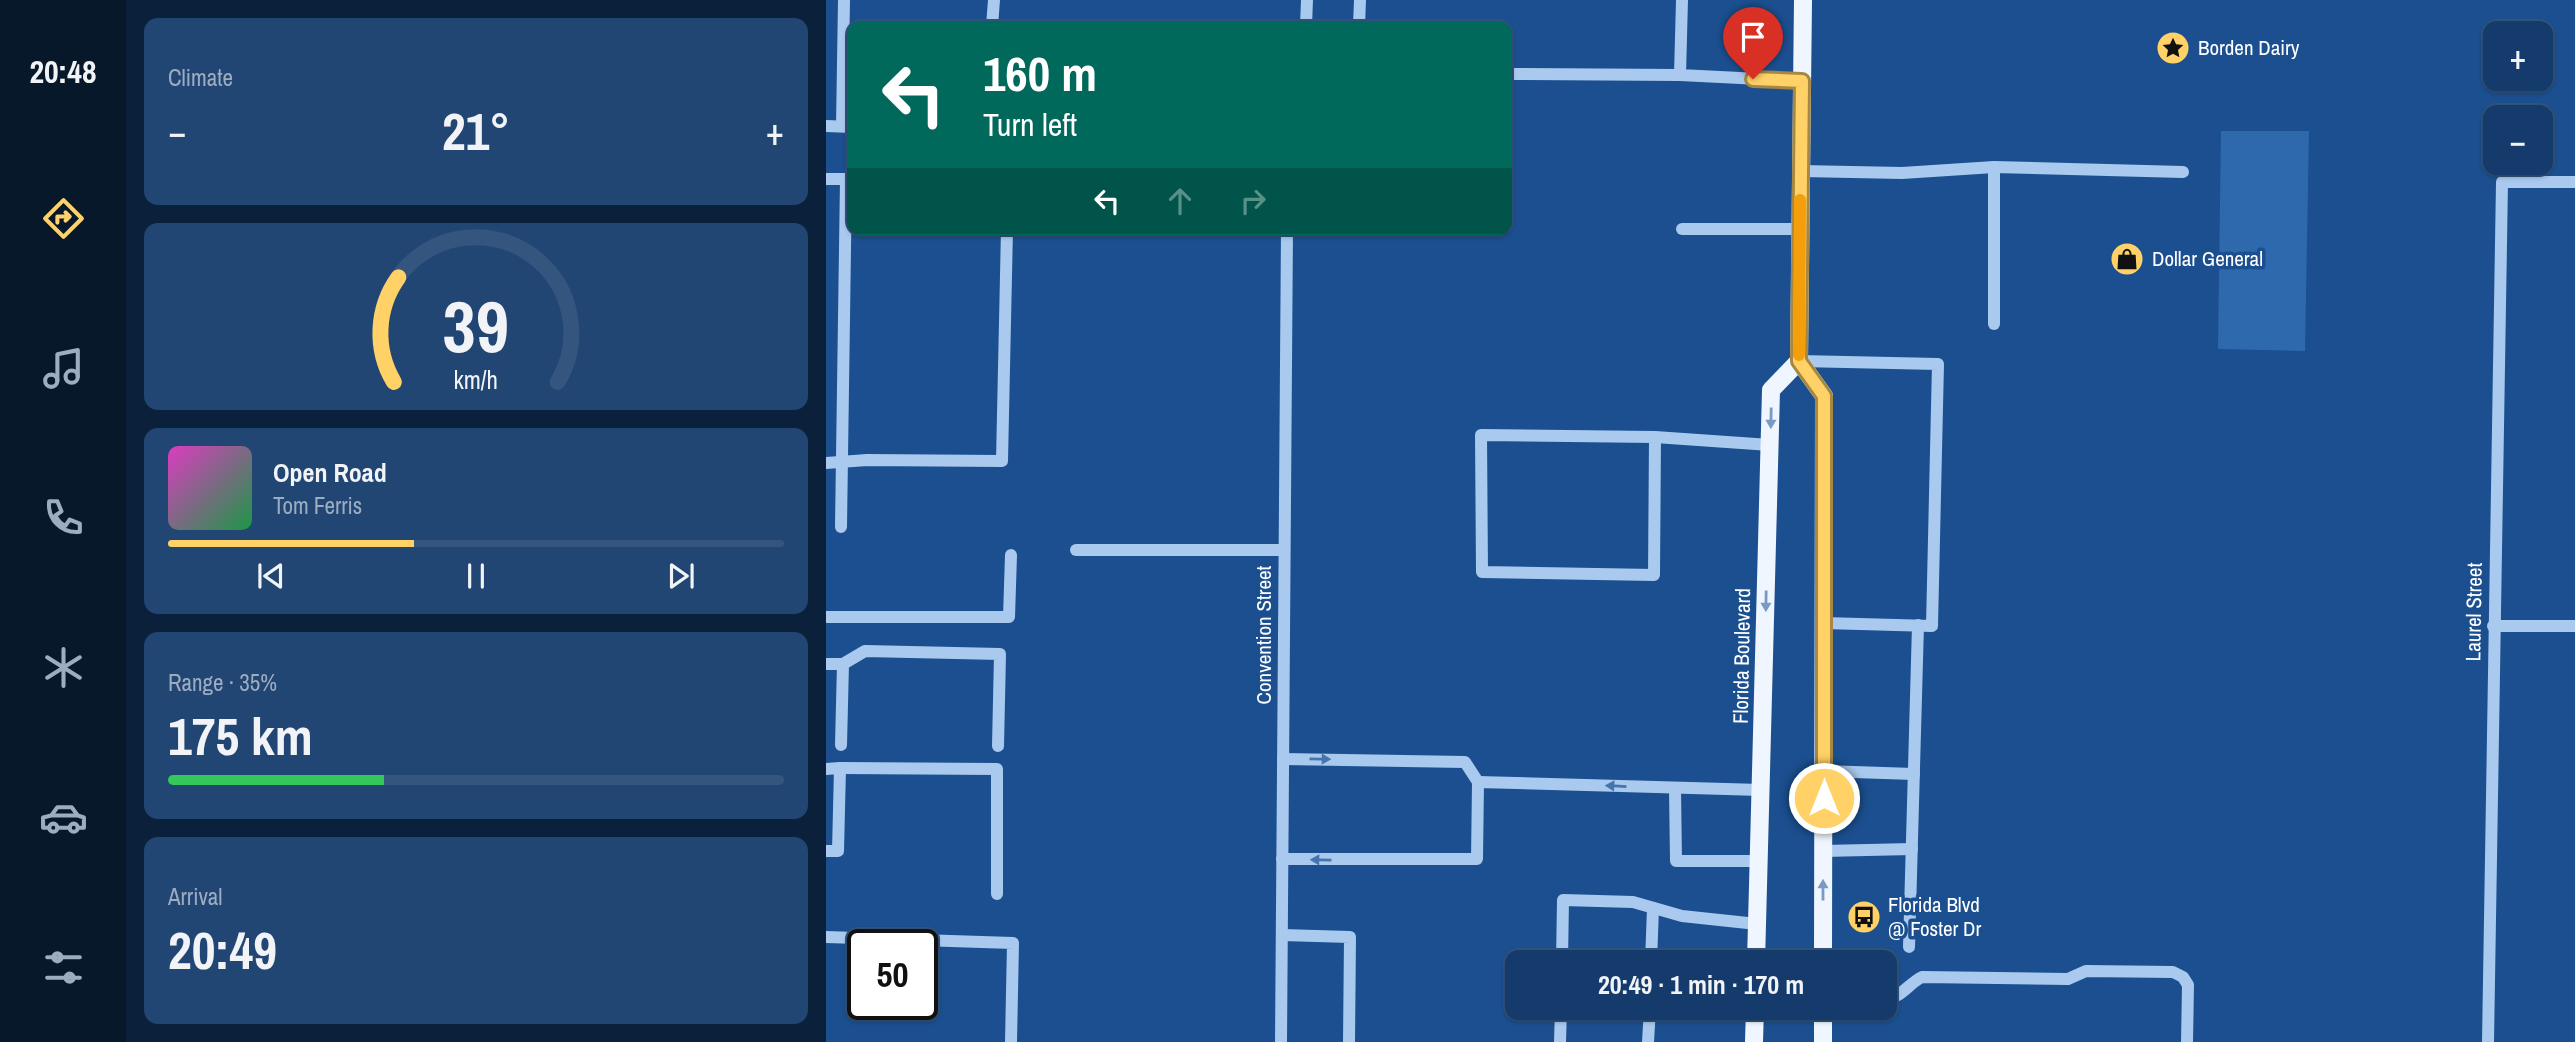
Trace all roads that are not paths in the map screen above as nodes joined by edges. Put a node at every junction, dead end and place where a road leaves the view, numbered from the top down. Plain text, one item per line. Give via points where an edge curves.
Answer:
1 (844, 0) edge
2 (994, 0) edge
3 (1307, 0) edge
4 (1360, 0) edge
5 (1682, 0) edge
6 (1803, 0) edge
7 (992, 21) edge
8 (1306, 21) edge
9 (1359, 21) edge
10 (1512, 74) edge
11 (1679, 75) junction
12 (1802, 81) junction
13 (826, 126) edge
14 (847, 126) edge
15 (1994, 167) junction
16 (1801, 171) junction
17 (2183, 172) dead end
18 (826, 179) edge
19 (847, 179) edge
20 (2575, 182) edge
21 (1682, 229) dead end
22 (1800, 229) junction
23 (848, 235) edge
24 (1007, 235) edge
25 (1287, 235) edge
26 (1994, 324) dead end
27 (1799, 361) junction
28 (1655, 438) junction
29 (1770, 445) junction
30 (826, 463) edge
31 (843, 463) junction
32 (841, 527) dead end
33 (1076, 550) dead end
34 (1284, 550) junction
35 (1010, 555) dead end
36 (826, 618) edge
37 (1824, 623) junction
38 (1918, 625) junction
39 (2493, 626) junction
40 (2575, 626) edge
41 (826, 664) edge
42 (843, 664) junction
43 (841, 745) dead end
44 (998, 746) dead end
45 (1283, 759) junction
46 (840, 768) junction
47 (826, 769) edge
48 (1824, 771) junction
49 (1914, 774) junction
50 (1478, 782) junction
51 (1675, 789) junction
52 (1761, 790) junction
53 (1912, 849) junction
54 (826, 851) edge
55 (1823, 851) junction
56 (1282, 859) junction
57 (1758, 861) junction
58 (997, 894) dead end
59 (1653, 908) junction
60 (1757, 924) junction
61 (1282, 935) junction
62 (826, 937) edge
63 (1909, 947) dead end
64 (1562, 950) edge
65 (1651, 950) edge
66 (1756, 950) edge
67 (1824, 950) edge
68 (1897, 996) edge
69 (1561, 1020) edge
70 (1649, 1020) edge
71 (1755, 1020) edge
72 (1823, 1020) edge
73 (1011, 1042) edge
74 (1281, 1042) edge
75 (1349, 1042) edge
76 (1560, 1042) edge
77 (1648, 1042) edge
78 (1754, 1042) edge
79 (1823, 1042) edge
80 (2187, 1042) edge
81 (2488, 1042) edge

1 - 14 street
2 - 7 street
3 - 8 street
4 - 9 street
5 - 11 street
6 - 12 main road
10 - 11 street
11 - 12 street
12 - 16 main road
13 - 14 street
15 - 16 street via 1902,173
15 - 17 street
15 - 26 street
16 - 22 main road
18 - 19 street
20 - 39 street, Laurel Street via 2502,182
21 - 22 street
22 - 27 main road
23 - 31 street
24 - 31 street via 1002,461
25 - 34 street, Convention Street
27 -> 29 main road, Florida Boulevard via 1771,390
27 - 37 main road via 1824,396
27 - 38 street via 1938,364 1932,626
28 - 28 street via 1481,435 1482,572 1654,575
28 - 29 street
29 -> 52 main road, Florida Boulevard
30 - 31 street
31 - 32 street
33 - 34 street
34 - 45 street, Convention Street
35 - 36 street via 1009,617
37 - 38 street
37 - 48 main road
38 - 49 street
39 - 40 street
39 - 81 street, Laurel Street
41 - 42 street
42 - 43 street
42 - 44 street via 865,651 1000,654
45 -> 50 street via 1465,762
45 - 56 street, Convention Street
46 - 47 street
46 - 54 street via 838,850
46 - 58 street via 997,769
48 - 49 street
48 - 55 main road
49 - 53 street
51 -> 50 street
50 -> 56 street via 1477,859
51 - 52 street
51 - 57 street via 1676,861
52 - 57 main road, Florida Boulevard
53 - 55 street
53 - 63 street
67 -> 55 main road
56 - 61 street, Convention Street
57 - 60 main road, Florida Boulevard
59 - 60 street
59 - 64 street via 1633,902 1563,900
59 - 65 street
60 - 66 main road, Florida Boulevard
61 - 74 street, Convention Street
61 - 75 street via 1350,937
62 - 73 street via 1013,943
68 - 80 street via 1922,977 2068,979 2093,970 2173,972 2188,985
69 - 76 street
70 - 77 street
71 - 78 main road
72 - 79 main road

